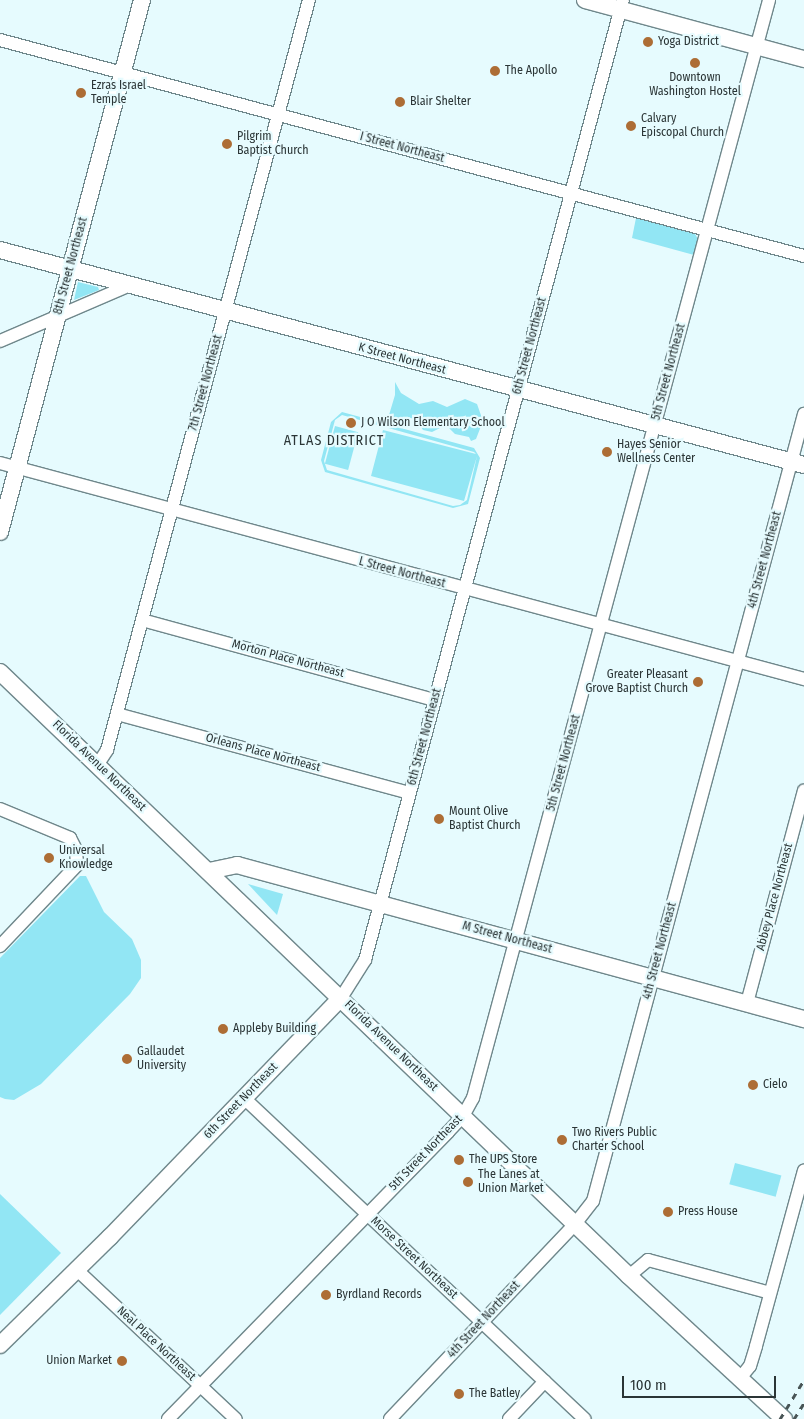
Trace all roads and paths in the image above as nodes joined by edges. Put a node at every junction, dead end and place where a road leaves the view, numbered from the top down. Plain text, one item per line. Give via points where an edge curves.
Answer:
1 (142, 0) edge
2 (309, 0) edge
3 (585, 0) edge
4 (769, 0) edge
5 (622, 5) edge
6 (0, 40) edge
7 (756, 46) junction
8 (804, 59) edge
9 (123, 73) junction
10 (278, 115) junction
11 (571, 193) junction
12 (708, 230) junction
13 (0, 250) edge
14 (804, 256) edge
15 (70, 268) junction
16 (130, 285) junction
17 (225, 311) junction
18 (58, 315) junction
19 (0, 341) edge
20 (518, 390) junction
21 (804, 414) edge
22 (655, 426) junction
23 (0, 463) edge
24 (798, 464) edge
25 (17, 468) junction
26 (172, 510) junction
27 (0, 532) edge
28 (465, 589) junction
29 (142, 620) junction
30 (601, 626) junction
31 (738, 661) junction
32 (0, 672) edge
33 (804, 679) edge
34 (435, 700) junction
35 (117, 714) junction
36 (98, 764) junction
37 (804, 790) edge
38 (410, 793) junction
39 (0, 809) edge
40 (209, 871) junction
41 (380, 904) junction
42 (516, 940) junction
43 (0, 946) edge
44 (653, 977) junction
45 (341, 998) junction
46 (747, 1003) junction
47 (804, 1019) edge
48 (244, 1098) junction
49 (463, 1116) junction
50 (804, 1170) edge
51 (367, 1214) junction
52 (576, 1224) junction
53 (76, 1269) junction
54 (629, 1276) junction
55 (770, 1293) junction
56 (482, 1322) junction
57 (0, 1345) edge
58 (740, 1378) junction
59 (545, 1381) junction
60 (201, 1385) junction
61 (168, 1419) edge
62 (236, 1419) edge
63 (390, 1419) edge
64 (509, 1419) edge
65 (584, 1419) edge
66 (784, 1419) edge

1 - 9 main road, 8th Street Northeast
2 - 10 street, 7th Street Northeast
3 - 5 main road
4 - 7 street, 5th Street Northeast
5 - 7 main road
5 - 11 street, 6th Street Northeast
6 - 9 street, I Street Northeast
7 - 8 main road
7 - 12 street, 5th Street Northeast
9 - 10 street, I Street Northeast
9 - 15 main road, 8th Street Northeast
10 - 11 street, I Street Northeast
10 - 17 street, 7th Street Northeast
11 - 12 street, I Street Northeast
11 - 20 street, 6th Street Northeast
12 - 14 street, I Street Northeast
12 - 22 street, 5th Street Northeast
13 - 15 main road, K Street Northeast
15 - 16 main road, K Street Northeast
15 - 18 main road, 8th Street Northeast
16 - 17 main road, K Street Northeast
16 - 18 street
17 - 20 main road, K Street Northeast
17 - 26 street, 7th Street Northeast
18 - 19 street
18 - 25 main road, 8th Street Northeast
20 - 22 main road, K Street Northeast
20 - 28 street, 6th Street Northeast
21 - 24 street, 4th Street Northeast
22 - 24 main road, K Street Northeast
22 - 30 street, 5th Street Northeast
23 - 25 street, L Street Northeast
24 - 31 street, 4th Street Northeast
25 - 26 street, L Street Northeast
25 - 27 main road, 8th Street Northeast
26 - 28 street, L Street Northeast
26 - 29 street, 7th Street Northeast
28 - 30 street, L Street Northeast
28 - 34 street, 6th Street Northeast
29 - 34 street, Morton Place Northeast
29 - 35 street, 7th Street Northeast
30 - 31 street, L Street Northeast
30 - 42 street, 5th Street Northeast
31 - 33 street, L Street Northeast
31 - 44 street, 4th Street Northeast
32 - 36 main road, Florida Avenue Northeast
34 - 38 street, 6th Street Northeast
35 - 36 street, 7th Street Northeast via 107,750
35 - 38 street, Orleans Place Northeast
36 - 40 main road, Florida Avenue Northeast
37 - 46 street, Abbey Place Northeast
38 - 41 street, 6th Street Northeast
39 - 43 street via 70,838 76,850 77,865
40 - 41 main road, M Street Northeast via 237,866
40 - 45 main road, Florida Avenue Northeast
41 - 42 main road, M Street Northeast
41 - 45 street, 6th Street Northeast via 365,960
42 - 44 main road, M Street Northeast
42 - 49 street, 5th Street Northeast via 473,1098
44 - 46 main road, M Street Northeast
44 - 52 street, 4th Street Northeast via 594,1198
45 - 48 main road, 6th Street Northeast
45 - 49 main road, Florida Avenue Northeast
46 - 47 main road, M Street Northeast
48 - 51 street, Morse Street Northeast
48 - 53 main road, 6th Street Northeast
49 - 51 street, 5th Street Northeast
49 - 52 main road, Florida Avenue Northeast
50 - 55 street
51 - 56 street, Morse Street Northeast
51 - 60 street, 5th Street Northeast
52 - 54 main road, Florida Avenue Northeast
52 - 56 street, 4th Street Northeast
53 - 57 main road, 6th Street Northeast
53 - 60 street, Neal Place Northeast
54 - 55 street via 648,1260
54 - 58 main road, Florida Avenue Northeast
55 - 58 street via 750,1366
56 - 59 street, Morse Street Northeast
56 - 63 street, 4th Street Northeast
58 - 66 main road, Florida Avenue Northeast
59 - 64 street
59 - 65 street, Morse Street Northeast
60 - 61 street, 5th Street Northeast
60 - 62 street, Neal Place Northeast

